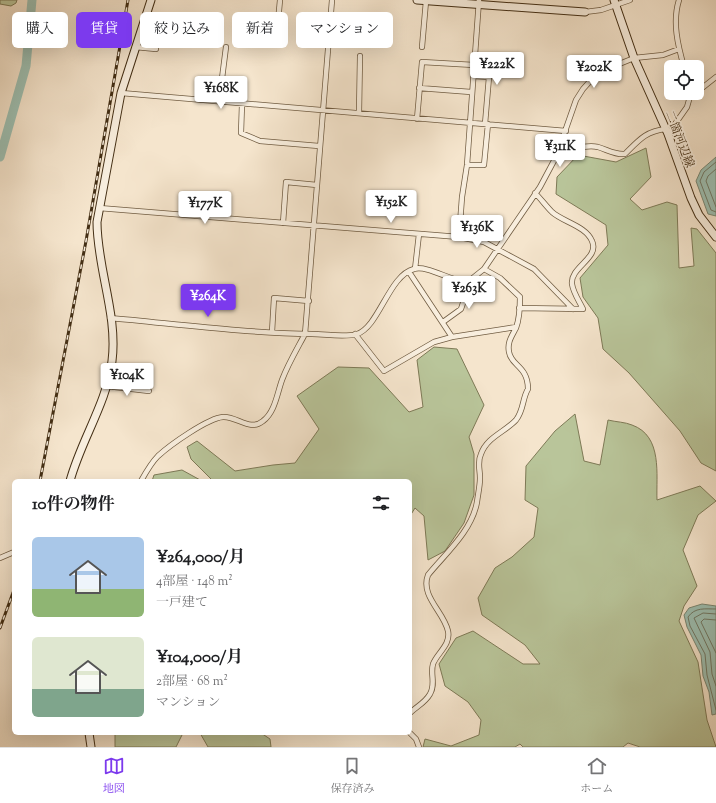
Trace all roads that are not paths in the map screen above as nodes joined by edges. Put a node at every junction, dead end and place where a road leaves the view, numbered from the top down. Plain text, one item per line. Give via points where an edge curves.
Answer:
1 (151, 0) edge
2 (280, 0) edge
3 (332, 0) edge
4 (417, 0) edge
5 (630, 0) edge
6 (679, 0) edge
7 (426, 1) edge
8 (479, 2) edge
9 (614, 2) edge
10 (279, 12) edge
11 (585, 12) joint
12 (135, 47) junction
13 (226, 47) dead end
14 (422, 47) dead end
15 (156, 49) dead end
16 (679, 49) junction
17 (360, 56) dead end
18 (634, 58) junction
19 (682, 60) edge
20 (474, 65) junction
21 (473, 76) junction
22 (716, 77) edge
23 (704, 86) edge
24 (420, 88) junction
25 (471, 92) junction
26 (121, 94) junction
27 (689, 100) edge
28 (219, 102) junction
29 (242, 104) junction
30 (323, 110) junction
31 (359, 113) junction
32 (417, 119) junction
33 (470, 123) junction
34 (487, 124) junction
35 (667, 131) junction
36 (566, 132) junction
37 (319, 146) junction
38 (556, 157) junction
39 (467, 165) junction
40 (317, 185) junction
41 (536, 193) junction
42 (99, 208) junction
43 (283, 223) junction
44 (313, 226) junction
45 (419, 234) junction
46 (459, 237) junction
47 (716, 237) edge
48 (499, 249) junction
49 (414, 269) junction
50 (484, 269) junction
51 (409, 272) junction
52 (471, 279) junction
53 (309, 301) junction
54 (519, 308) junction
55 (573, 309) junction
56 (110, 318) junction
57 (442, 322) junction
58 (516, 327) junction
59 (272, 332) junction
60 (305, 334) junction
61 (355, 334) junction
62 (452, 336) junction
63 (106, 386) junction
64 (149, 391) dead end
65 (72, 479) edge
66 (142, 479) edge
67 (12, 553) edge
68 (0, 558) edge
69 (412, 711) edge
70 (89, 735) edge
71 (412, 735) edge
72 (91, 747) edge
73 (419, 747) edge

1 - 12 street
2 - 10 street
3 - 30 street
4 - 7 street
5 - 9 street
6 - 16 street via 676,9
7 - 8 street
7 - 14 street
8 - 11 street
8 - 20 street
9 - 11 street via 601,10
9 - 18 street, 二箇河辺線
12 - 15 street
12 - 26 street
13 - 28 street
16 - 18 street via 663,55
16 - 19 street
17 - 31 street
18 - 35 street, 二箇河辺線
18 - 36 street via 592,78 576,100
20 - 21 street
20 - 24 street via 422,62
21 - 25 street
21 - 34 street via 489,77
22 - 23 street
24 - 25 street
24 - 32 street
25 - 33 street
26 - 28 street
26 - 42 street
27 - 35 street via 687,107
28 - 29 street
29 - 30 street
29 - 37 street via 241,133 260,141
30 - 31 street
30 - 37 street
31 - 32 street
32 - 33 street
33 - 34 street
33 - 39 street
34 - 36 street
34 - 39 street via 484,165
35 - 38 street via 652,131 625,154 587,147 571,149
35 - 47 street, 二箇河辺線 via 699,215
36 - 38 street
37 - 40 street
38 - 41 street
39 - 46 street
40 - 43 street via 286,182
40 - 44 street
41 - 48 street
41 - 55 street via 552,211 584,232 593,242 591,254 574,275 572,282 584,309
42 - 43 street
42 - 56 street via 97,239
43 - 44 street
44 - 45 street
44 - 53 street
45 - 46 street
45 - 49 street
46 - 48 street via 484,242
48 - 50 street
48 - 55 street via 534,269
49 - 51 street
49 - 52 street via 421,268 458,281
50 - 52 street
50 - 54 street via 514,290 520,297
51 - 57 street
51 - 61 street via 390,291 370,324
52 - 57 street via 461,309
53 - 59 street via 274,298
53 - 60 street
54 - 55 street
54 - 58 street
56 - 59 street
56 - 63 street via 113,350
57 - 62 street
58 - 62 street
58 - 69 street via 509,342 508,352 513,361 520,366 528,382 523,407 516,420 486,444 479,461 479,491 474,515 426,581 449,636 434,663 432,692
59 - 60 street
60 - 61 street
60 - 66 street via 282,380 271,411 263,422 246,425 228,417 221,417 207,422 158,456
61 - 62 street via 384,371 434,342
63 - 64 street
63 - 65 street
67 - 68 street
70 - 72 street
71 - 73 street

